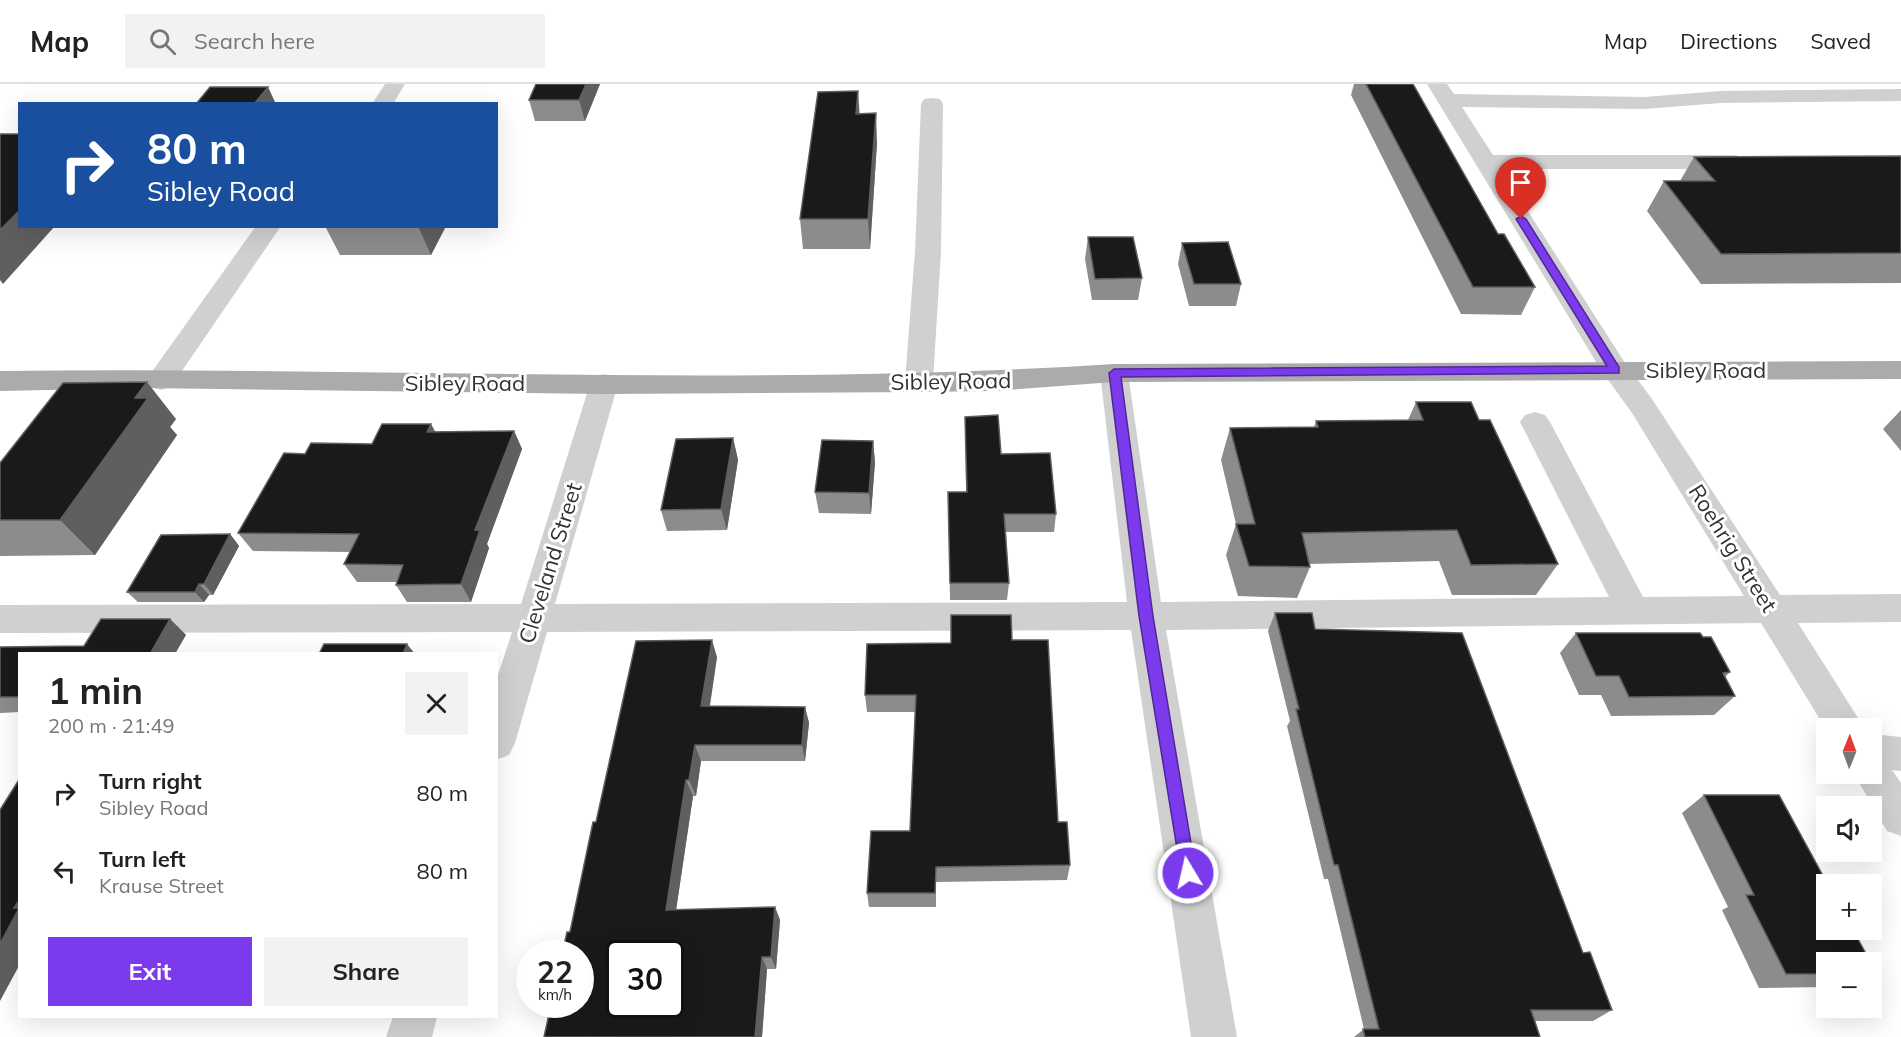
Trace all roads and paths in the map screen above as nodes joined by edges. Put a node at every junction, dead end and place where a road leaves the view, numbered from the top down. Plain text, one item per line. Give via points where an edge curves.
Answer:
1 (395, 84) edge
2 (1442, 92) edge
3 (1901, 95) edge
4 (383, 102) edge
5 (932, 104) dead end
6 (1485, 162) junction
7 (1757, 162) edge
8 (268, 228) edge
9 (1615, 370) junction
10 (1901, 370) edge
11 (1114, 373) junction
12 (65, 380) junction
13 (161, 380) junction
14 (0, 381) edge
15 (920, 382) junction
16 (604, 384) junction
17 (44, 408) edge
18 (1535, 422) dead end
19 (1901, 609) edge
20 (1772, 610) junction
21 (1633, 611) junction
22 (1146, 616) junction
23 (534, 617) junction
24 (0, 619) edge
25 (1839, 718) edge
26 (498, 736) edge
27 (1882, 752) edge
28 (1901, 754) edge
29 (1880, 784) edge
30 (1901, 818) edge
31 (415, 1018) edge
32 (409, 1037) edge
33 (1214, 1037) edge

1 - 4 street
2 - 3 street via 1644,103 1720,97
2 - 6 street, Roehrig Street
5 - 15 street
6 - 7 street
6 - 9 street, Roehrig Street
8 - 13 street
9 - 10 main road, Sibley Road
9 - 11 main road, Sibley Road
9 - 20 street, Roehrig Street
11 - 15 main road, Sibley Road
11 - 22 street
12 - 13 main road, Sibley Road
12 - 14 main road, Sibley Road
12 - 17 street
13 - 16 main road, Sibley Road
15 - 16 main road, Sibley Road
16 - 23 street, Cleveland Street
18 - 21 street
19 - 20 street
20 - 21 street
20 - 25 street, Roehrig Street
21 - 22 street
22 - 23 street
22 - 33 street
23 - 24 street
23 - 26 street, Cleveland Street
27 - 28 street
29 - 30 street
31 - 32 street

